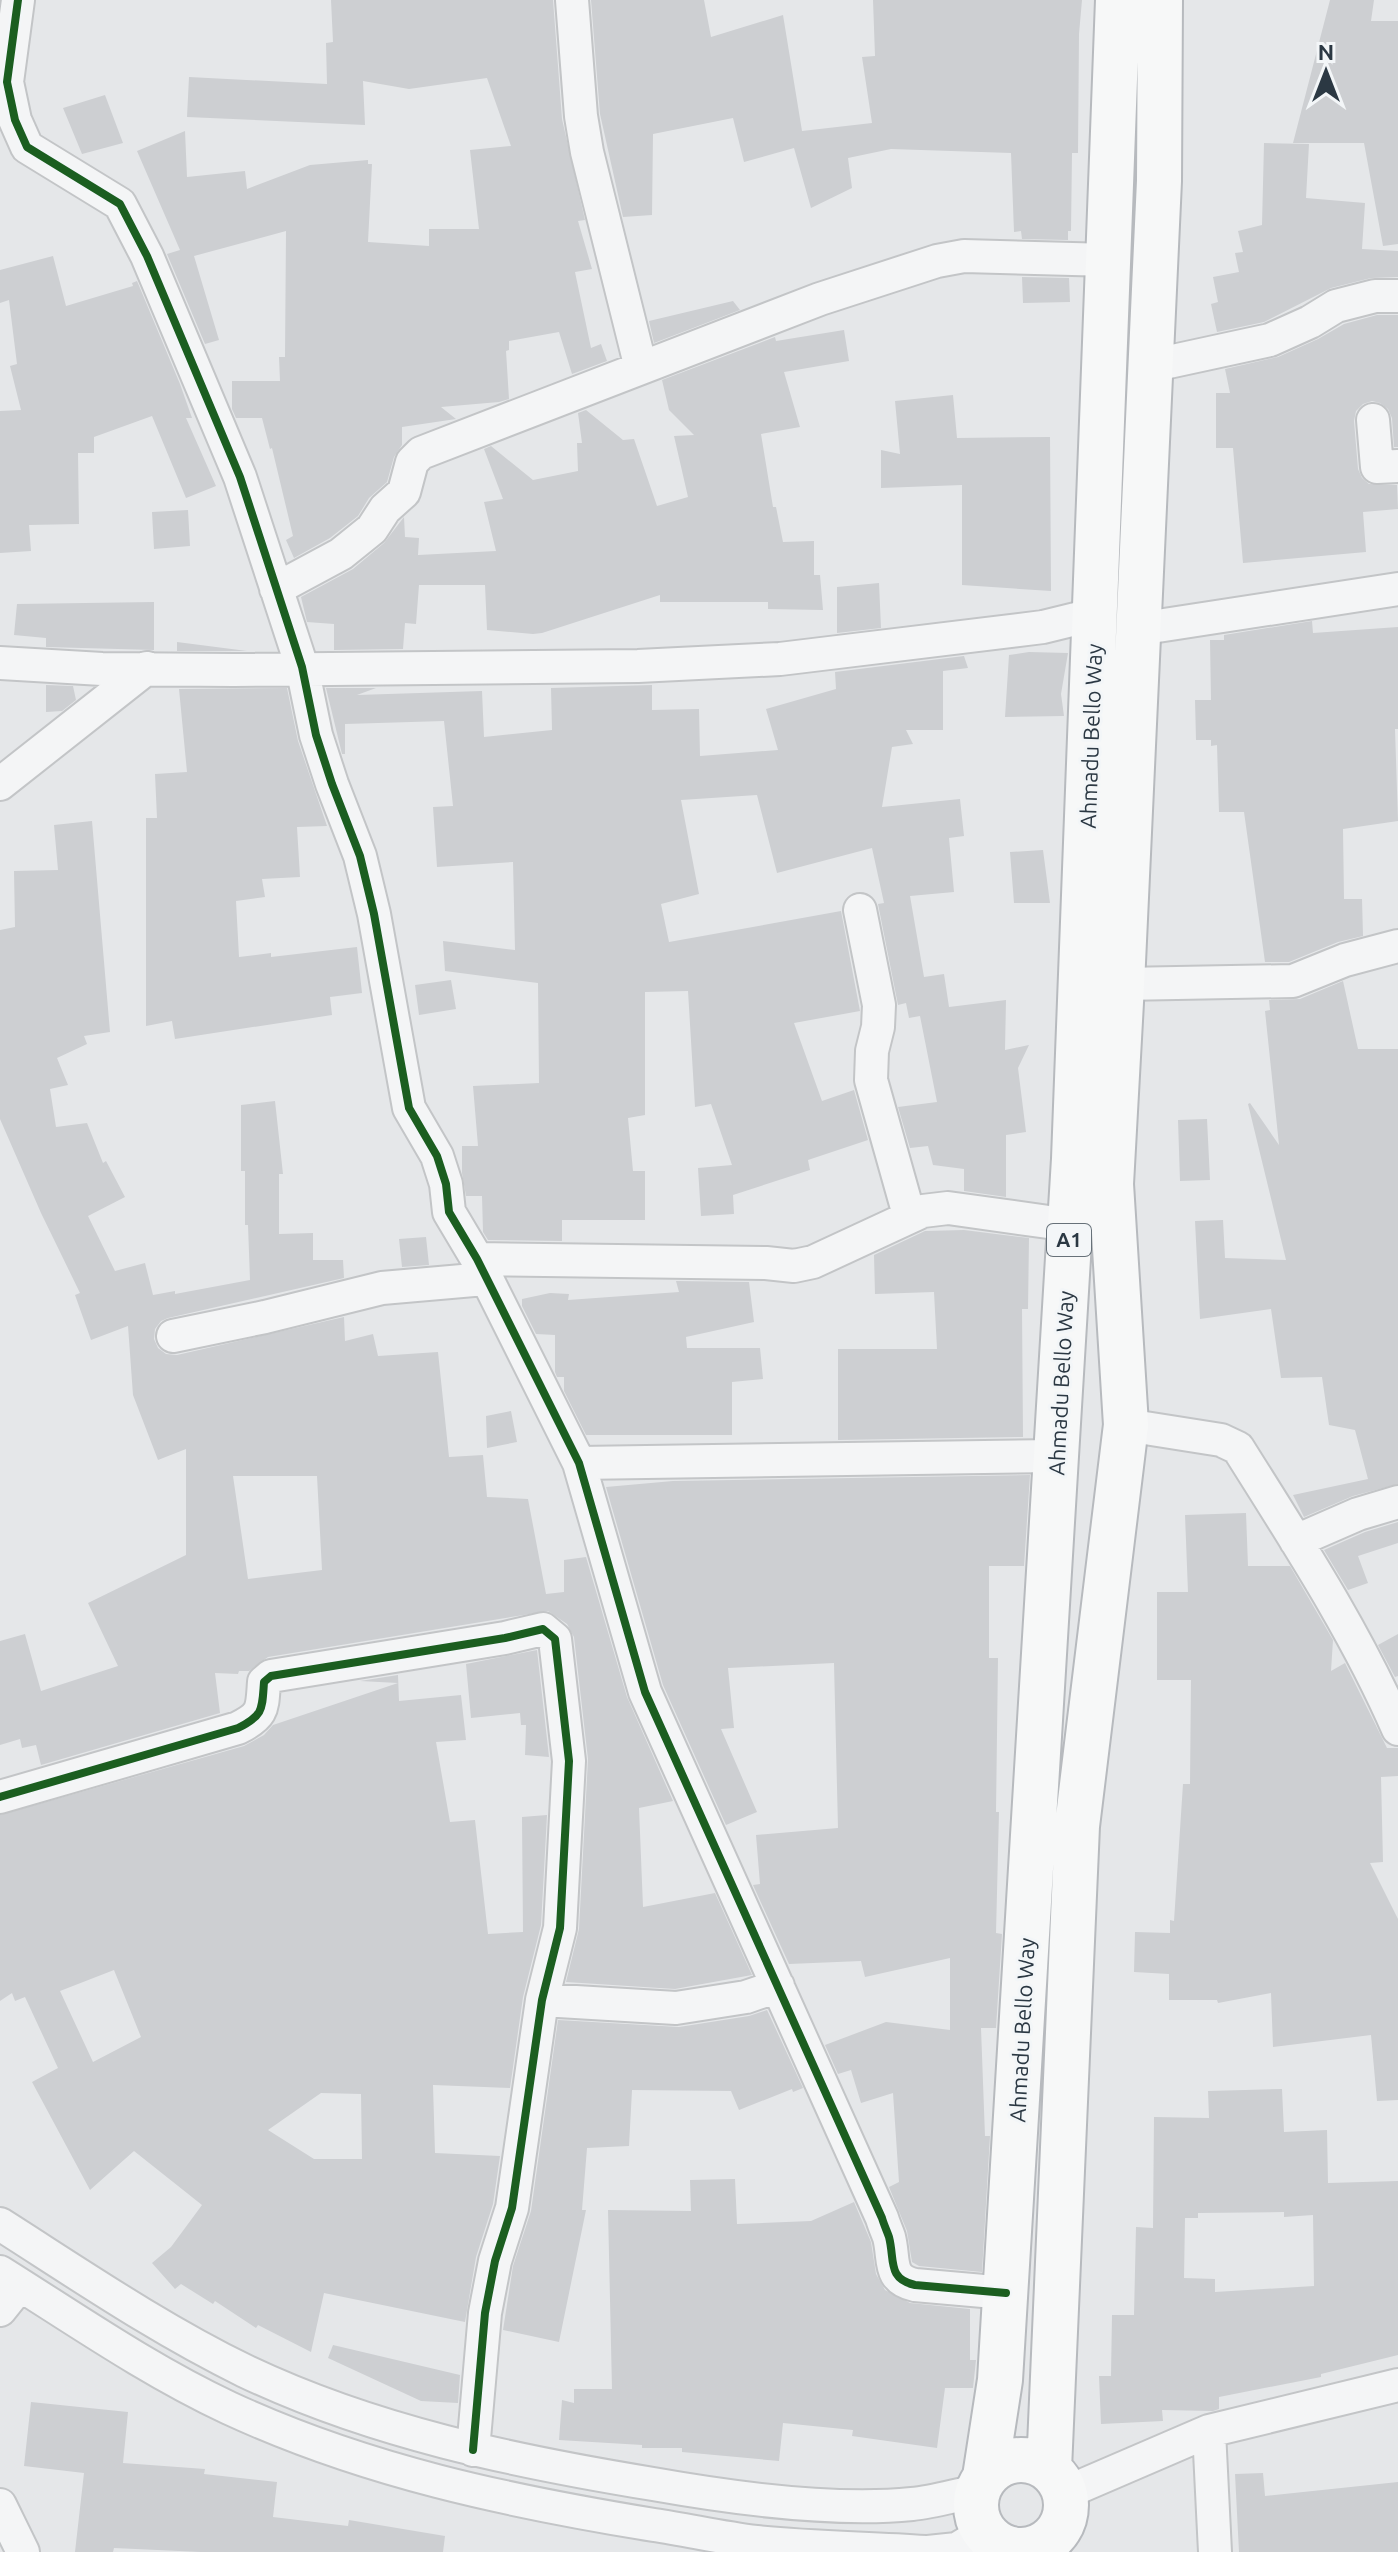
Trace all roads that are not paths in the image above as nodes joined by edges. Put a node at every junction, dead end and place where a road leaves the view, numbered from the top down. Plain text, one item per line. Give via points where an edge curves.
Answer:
1 (18, 0) edge
2 (572, 0) edge
3 (1118, 0) edge
4 (1160, 0) edge
5 (1110, 260) junction
6 (1398, 296) edge
7 (1150, 366) junction
8 (641, 368) junction
9 (1373, 420) dead end
10 (1398, 466) edge
11 (276, 589) junction
12 (1398, 589) edge
13 (1096, 614) junction
14 (1138, 629) junction
15 (0, 663) edge
16 (302, 667) junction
17 (147, 668) junction
18 (0, 784) edge
19 (860, 910) dead end
20 (1398, 946) edge
21 (1122, 984) junction
22 (909, 1215) junction
23 (1070, 1225) junction
24 (481, 1269) junction
25 (173, 1336) dead end
26 (1126, 1425) junction
27 (1056, 1456) junction
28 (579, 1463) junction
29 (1398, 1502) edge
30 (1296, 1541) junction
31 (1398, 1729) edge
32 (0, 1797) edge
33 (778, 1986) junction
34 (542, 2000) junction
35 (0, 2224) edge
36 (10, 2278) edge
37 (1006, 2293) junction
38 (0, 2310) edge
39 (1398, 2385) edge
40 (1209, 2431) junction
41 (473, 2450) junction
42 (1057, 2481) junction
43 (0, 2505) edge
44 (988, 2519) edge
45 (691, 2541) edge
46 (1041, 2549) edge
47 (23, 2552) edge
48 (926, 2552) edge
49 (1215, 2552) edge

1 - 11 street via 7,82 15,120 27,147 120,204 240,477
2 - 8 street via 587,152
3 - 5 highway, Ahmadu Bello Way / A1
4 - 7 highway, Ahmadu Bello Way / A1
5 - 8 street via 964,256 937,261 820,299
5 - 13 highway, Ahmadu Bello Way / A1
6 - 7 street via 1336,306 1270,340
7 - 14 highway, Ahmadu Bello Way / A1
8 - 11 street via 421,453 412,462 404,492 372,529 341,554
9 - 10 street via 1377,467
11 - 16 street
12 - 14 street
13 - 16 street via 1043,627 780,659 579,669
13 - 23 highway, Ahmadu Bello Way / A1
14 - 21 highway, Ahmadu Bello Way / A1
15 - 17 street
16 - 17 street
16 - 24 street via 316,735 364,870 409,1108 437,1156 449,1212
17 - 18 street
19 - 22 street via 879,1005 871,1080
20 - 21 street via 1293,981
21 - 26 highway, Ahmadu Bello Way / A1 via 1111,1184
22 - 23 street via 948,1208
22 - 24 street via 813,1262 794,1266
23 - 27 highway, Ahmadu Bello Way / A1
24 - 25 street
24 - 28 street
26 - 30 street via 1221,1440 1238,1448
26 - 42 highway, Ahmadu Bello Way / A1 via 1077,1826
27 - 28 street
27 - 37 highway, Ahmadu Bello Way / A1
28 - 33 street via 645,1692
29 - 30 street
30 - 31 street
32 - 34 street via 238,1728 261,1712 264,1682 271,1676 543,1629 555,1639 569,1761 560,1928
33 - 34 street via 746,1997 676,2008
33 - 37 street via 889,2236 895,2274 903,2283
34 - 41 street via 512,2208 485,2313
35 - 41 street via 145,2316 246,2371 375,2421
36 - 38 street
36 - 45 street via 124,2351 229,2408 285,2431 477,2493
37 - 44 highway, Ahmadu Bello Way / A1
39 - 40 street
40 - 42 street
40 - 49 street
41 - 44 street via 749,2498 914,2504
42 - 44 highway via 1037,2462 1009,2461 996,2467
42 - 46 highway via 1067,2509 1054,2537
43 - 47 street
44 - 46 highway via 1011,2549
44 - 48 street via 957,2549
45 - 48 street

